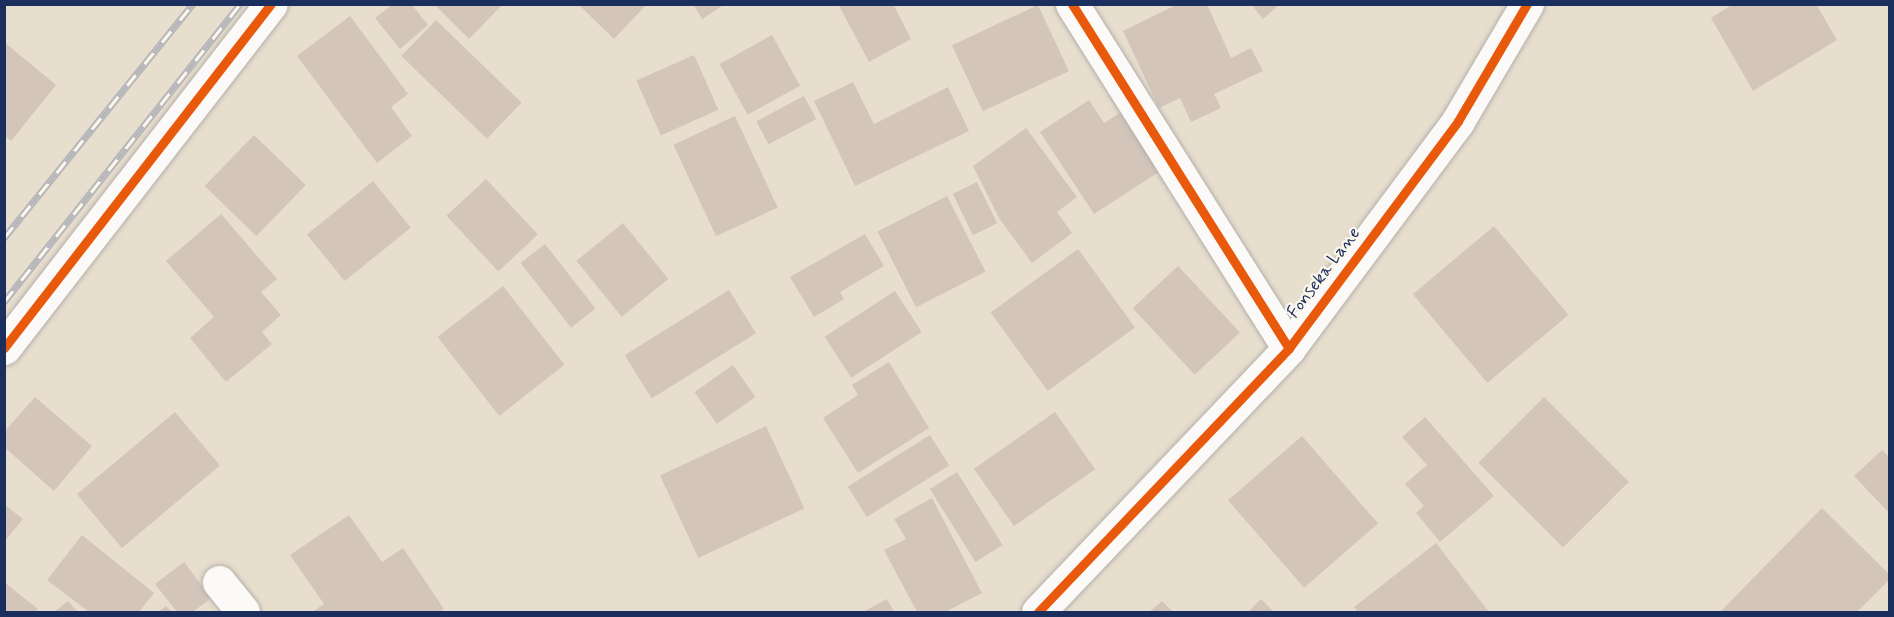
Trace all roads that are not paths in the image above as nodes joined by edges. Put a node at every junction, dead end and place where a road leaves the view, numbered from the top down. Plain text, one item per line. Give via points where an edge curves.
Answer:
1 (271, 4) edge
2 (1072, 4) edge
3 (1527, 4) edge
4 (4, 348) edge
5 (1288, 348) junction
6 (219, 582) dead end
7 (243, 612) edge
8 (1038, 612) edge

1 - 4 street
2 - 5 street
3 - 5 street, Fonseka Lane via 1458,121
5 - 8 street, Fonseka Lane
6 - 7 street

